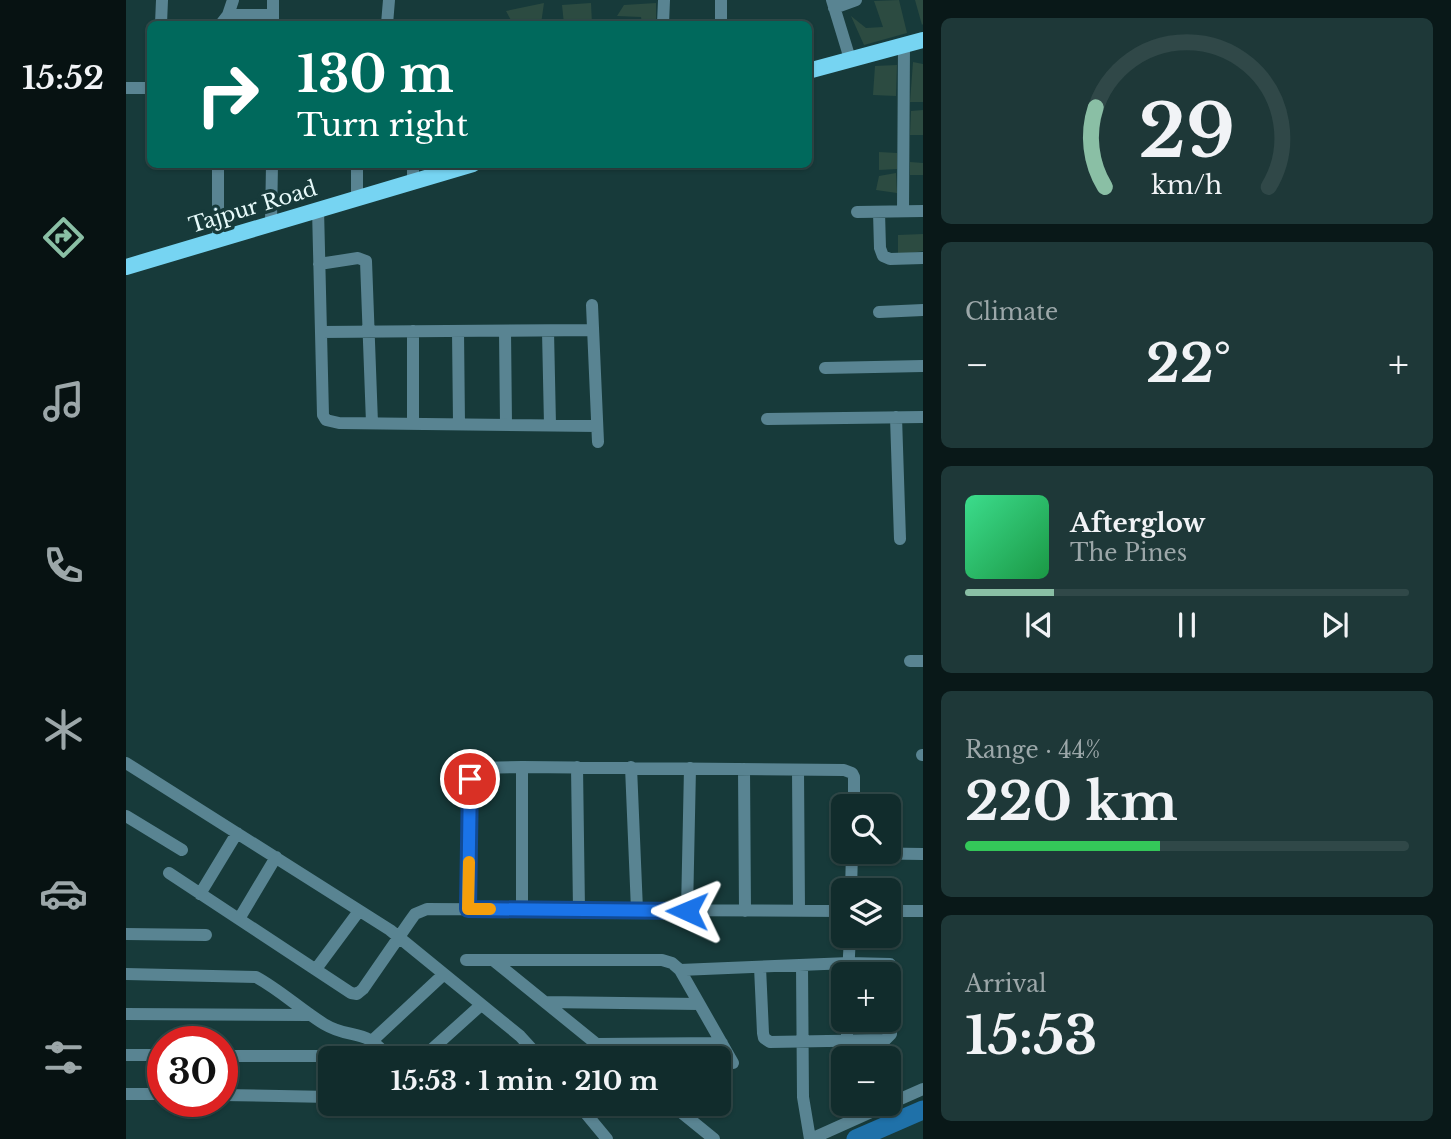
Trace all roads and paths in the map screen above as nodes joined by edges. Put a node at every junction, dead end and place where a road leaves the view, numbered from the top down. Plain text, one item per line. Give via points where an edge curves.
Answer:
1 (162, 0) edge
2 (233, 0) edge
3 (273, 0) edge
4 (389, 0) edge
5 (664, 0) edge
6 (721, 0) edge
7 (856, 0) edge
8 (833, 4) edge
9 (224, 20) edge
10 (273, 20) edge
11 (161, 21) edge
12 (387, 21) edge
13 (663, 21) edge
14 (721, 21) edge
15 (922, 40) edge
16 (904, 44) junction
17 (850, 59) junction
18 (812, 70) edge
19 (126, 88) edge
20 (147, 88) edge
21 (218, 168) edge
22 (272, 168) edge
23 (357, 168) edge
24 (413, 168) edge
25 (459, 168) edge
26 (413, 181) junction
27 (357, 197) junction
28 (318, 209) junction
29 (903, 211) junction
30 (922, 211) edge
31 (857, 212) dead end
32 (878, 212) junction
33 (271, 223) junction
34 (218, 239) junction
35 (922, 258) edge
36 (319, 264) junction
37 (126, 267) edge
38 (593, 304) dead end
39 (922, 310) edge
40 (878, 312) dead end
41 (593, 330) junction
42 (413, 331) junction
43 (458, 331) junction
44 (505, 331) junction
45 (548, 331) junction
46 (321, 332) junction
47 (370, 332) junction
48 (922, 366) edge
49 (825, 368) dead end
50 (896, 417) junction
51 (922, 417) edge
52 (767, 419) dead end
53 (372, 423) junction
54 (413, 424) junction
55 (459, 424) junction
56 (506, 424) junction
57 (550, 425) junction
58 (597, 426) junction
59 (598, 442) dead end
60 (900, 540) dead end
61 (126, 763) edge
62 (522, 766) junction
63 (577, 767) junction
64 (631, 768) junction
65 (690, 768) junction
66 (744, 769) junction
67 (798, 770) junction
68 (854, 794) edge
69 (126, 816) edge
70 (237, 833) junction
71 (182, 850) dead end
72 (901, 853) edge
73 (922, 853) edge
74 (276, 857) junction
75 (169, 873) dead end
76 (200, 894) junction
77 (468, 909) junction
78 (522, 909) junction
79 (579, 910) junction
80 (637, 910) junction
81 (799, 910) junction
82 (359, 911) junction
83 (687, 911) junction
84 (745, 911) junction
85 (831, 911) edge
86 (901, 911) edge
87 (922, 911) edge
88 (240, 919) junction
89 (126, 934) edge
90 (206, 935) dead end
91 (398, 937) junction
92 (466, 960) dead end
93 (494, 960) junction
94 (802, 965) junction
95 (760, 967) junction
96 (831, 968) edge
97 (316, 970) junction
98 (680, 970) junction
99 (126, 974) edge
100 (444, 974) junction
101 (545, 1002) junction
102 (699, 1004) junction
103 (481, 1005) junction
104 (126, 1014) edge
105 (310, 1015) junction
106 (847, 1032) edge
107 (891, 1032) edge
108 (373, 1040) junction
109 (802, 1041) junction
110 (847, 1041) junction
111 (722, 1043) junction
112 (597, 1044) junction
113 (378, 1046) edge
114 (435, 1046) edge
115 (529, 1046) edge
116 (599, 1046) edge
117 (126, 1055) edge
118 (147, 1055) edge
119 (238, 1056) edge
120 (318, 1056) edge
121 (733, 1063) dead end
122 (922, 1089) edge
123 (126, 1094) edge
124 (147, 1094) edge
125 (238, 1095) edge
126 (318, 1097) edge
127 (901, 1099) edge
128 (588, 1116) edge
129 (686, 1116) edge
130 (862, 1116) edge
131 (607, 1139) edge
132 (714, 1139) edge
133 (811, 1139) edge

1 - 11 street
2 - 9 street
3 - 10 street
4 - 12 street
5 - 13 street
6 - 14 street
7 - 8 street
8 - 17 street
9 - 10 street
15 - 16 main road
16 - 17 main road
16 - 29 street
17 - 18 main road
19 - 20 street
21 - 34 street
22 - 33 street
23 - 27 street
24 - 26 street
25 - 26 main road, Tajpur Road
26 - 27 main road, Tajpur Road
27 - 28 main road, Tajpur Road
28 - 33 main road, Tajpur Road
28 - 36 street
29 - 30 street
29 - 32 street
31 - 32 street
32 - 35 street via 883,256
33 - 34 main road, Tajpur Road
34 - 37 main road, Tajpur Road
36 - 46 street
36 - 47 street via 358,258 366,261
38 - 41 street
39 - 40 street
41 - 45 street
41 - 58 street
42 - 43 street
42 - 47 street
42 - 54 street
43 - 44 street
43 - 55 street
44 - 45 street
44 - 56 street
45 - 57 street
46 - 47 street
46 - 53 street via 323,415 339,423
47 - 53 street
48 - 49 street
50 - 51 street
50 - 52 street
50 - 60 street
53 - 54 street
54 - 55 street
55 - 56 street
56 - 57 street
57 - 58 street
58 - 59 street
61 - 70 street
62 - 63 street
62 - 77 street via 472,772
62 - 78 street
63 - 64 street
63 - 79 street
64 - 65 street
64 - 80 street
65 - 66 street
65 - 83 street
66 - 67 street
66 - 84 street
67 - 68 street via 848,771 854,777
67 - 81 street
69 - 71 street
70 - 74 street
70 - 76 street
72 - 73 street
74 - 82 street
74 - 88 street
75 - 76 street
76 - 88 street
77 - 78 street
77 - 91 street via 422,911
78 - 79 street
79 - 80 street
80 - 83 street
81 - 84 street
81 - 85 street
82 - 91 street
82 - 97 street
83 - 84 street
86 - 87 street
88 - 97 street
89 - 90 street
91 - 97 street via 357,994
91 - 100 street
92 - 93 street
93 - 98 street via 662,960
93 - 101 street
94 - 95 street
94 - 96 street
94 - 109 street
95 - 98 street
95 - 109 street via 764,1038 770,1042
98 - 102 street
99 - 105 street via 256,976
100 - 103 street
100 - 108 street
101 - 102 street
101 - 112 street
102 - 111 street
103 - 114 street
103 - 115 street
104 - 105 street
105 - 108 street via 340,1031
106 - 110 street
107 - 110 street via 884,1040
108 - 113 street
109 - 110 street
109 - 133 street via 803,1097
111 - 112 street
111 - 121 street
112 - 116 street
117 - 118 street
119 - 120 street
122 - 127 street
123 - 124 street
125 - 126 street
128 - 131 street
129 - 132 street
130 - 133 street

